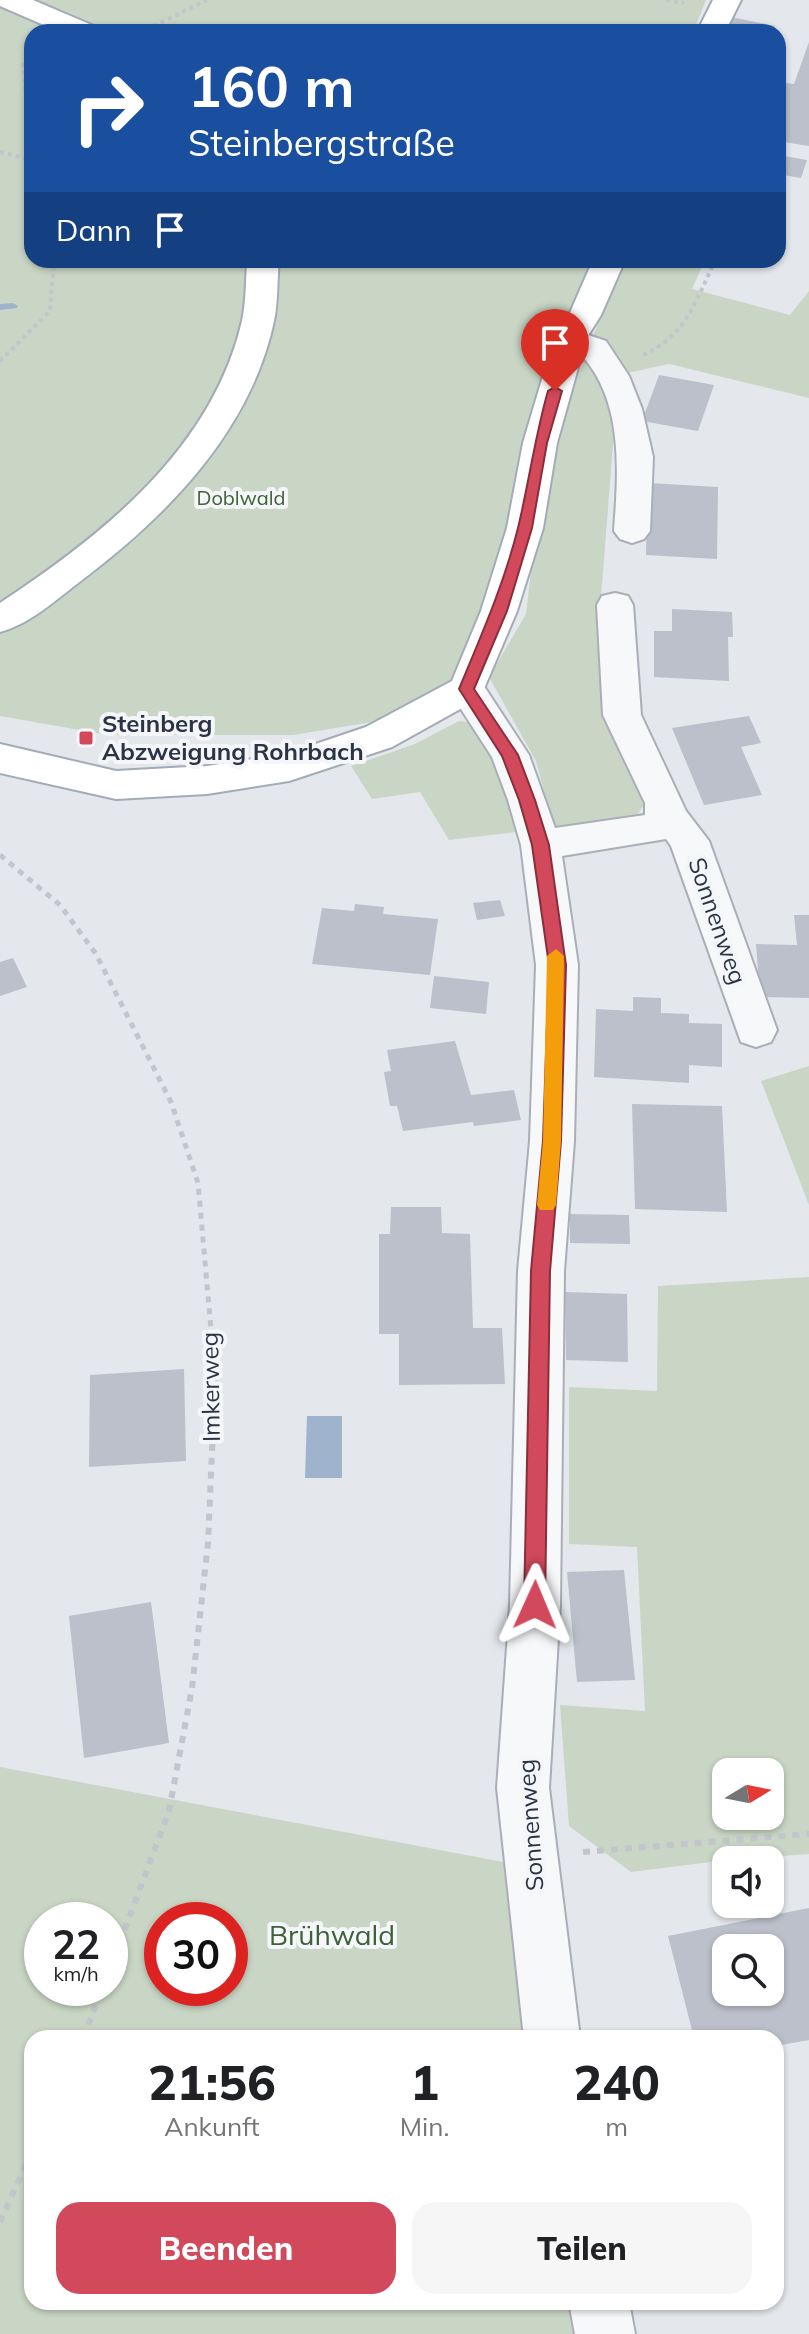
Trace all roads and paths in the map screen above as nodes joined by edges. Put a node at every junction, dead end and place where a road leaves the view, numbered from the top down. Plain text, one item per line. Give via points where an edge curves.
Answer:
1 (9, 0) edge
2 (207, 0) edge
3 (727, 0) edge
4 (65, 24) edge
5 (158, 24) edge
6 (715, 24) edge
7 (0, 152) edge
8 (24, 156) edge
9 (53, 268) edge
10 (263, 268) edge
11 (606, 268) edge
12 (711, 268) edge
13 (570, 339) junction
14 (603, 360) junction
15 (0, 361) edge
16 (632, 531) dead end
17 (615, 605) dead end
18 (0, 620) edge
19 (467, 689) junction
20 (3, 763) edge
21 (668, 819) junction
22 (541, 845) junction
23 (0, 855) edge
24 (756, 1030) dead end
25 (809, 1834) edge
26 (531, 1857) junction
27 (128, 1921) edge
28 (96, 2006) edge
29 (86, 2030) edge
30 (551, 2030) edge
31 (24, 2169) edge
32 (0, 2222) edge
33 (600, 2310) edge
34 (605, 2334) edge

1 - 4 main road
2 - 5 path
3 - 6 main road
7 - 8 path
9 - 15 path via 50,311
10 - 18 main road via 260,324 250,360 187,464 109,542
11 - 13 main road
12 - 14 path via 679,334 645,355
13 - 14 street via 594,348
13 - 19 main road via 540,443 525,528
14 - 16 street via 625,409 636,457
17 - 21 street, Sonnenweg via 622,715
19 - 20 main road via 379,737 289,767 207,780 116,785
19 - 22 street, Sonnenweg via 510,755
21 - 22 street via 655,828
21 - 24 street, Sonnenweg via 689,841
22 - 26 street, Sonnenweg via 557,965 552,1141 541,1271 535,1605 523,1788
23 - 27 path, Imkerweg via 60,905 96,954 171,1102 198,1183 215,1383 208,1543 192,1688 169,1811
25 - 26 path
26 - 30 street, Sonnenweg
28 - 29 path
31 - 32 path
33 - 34 street

